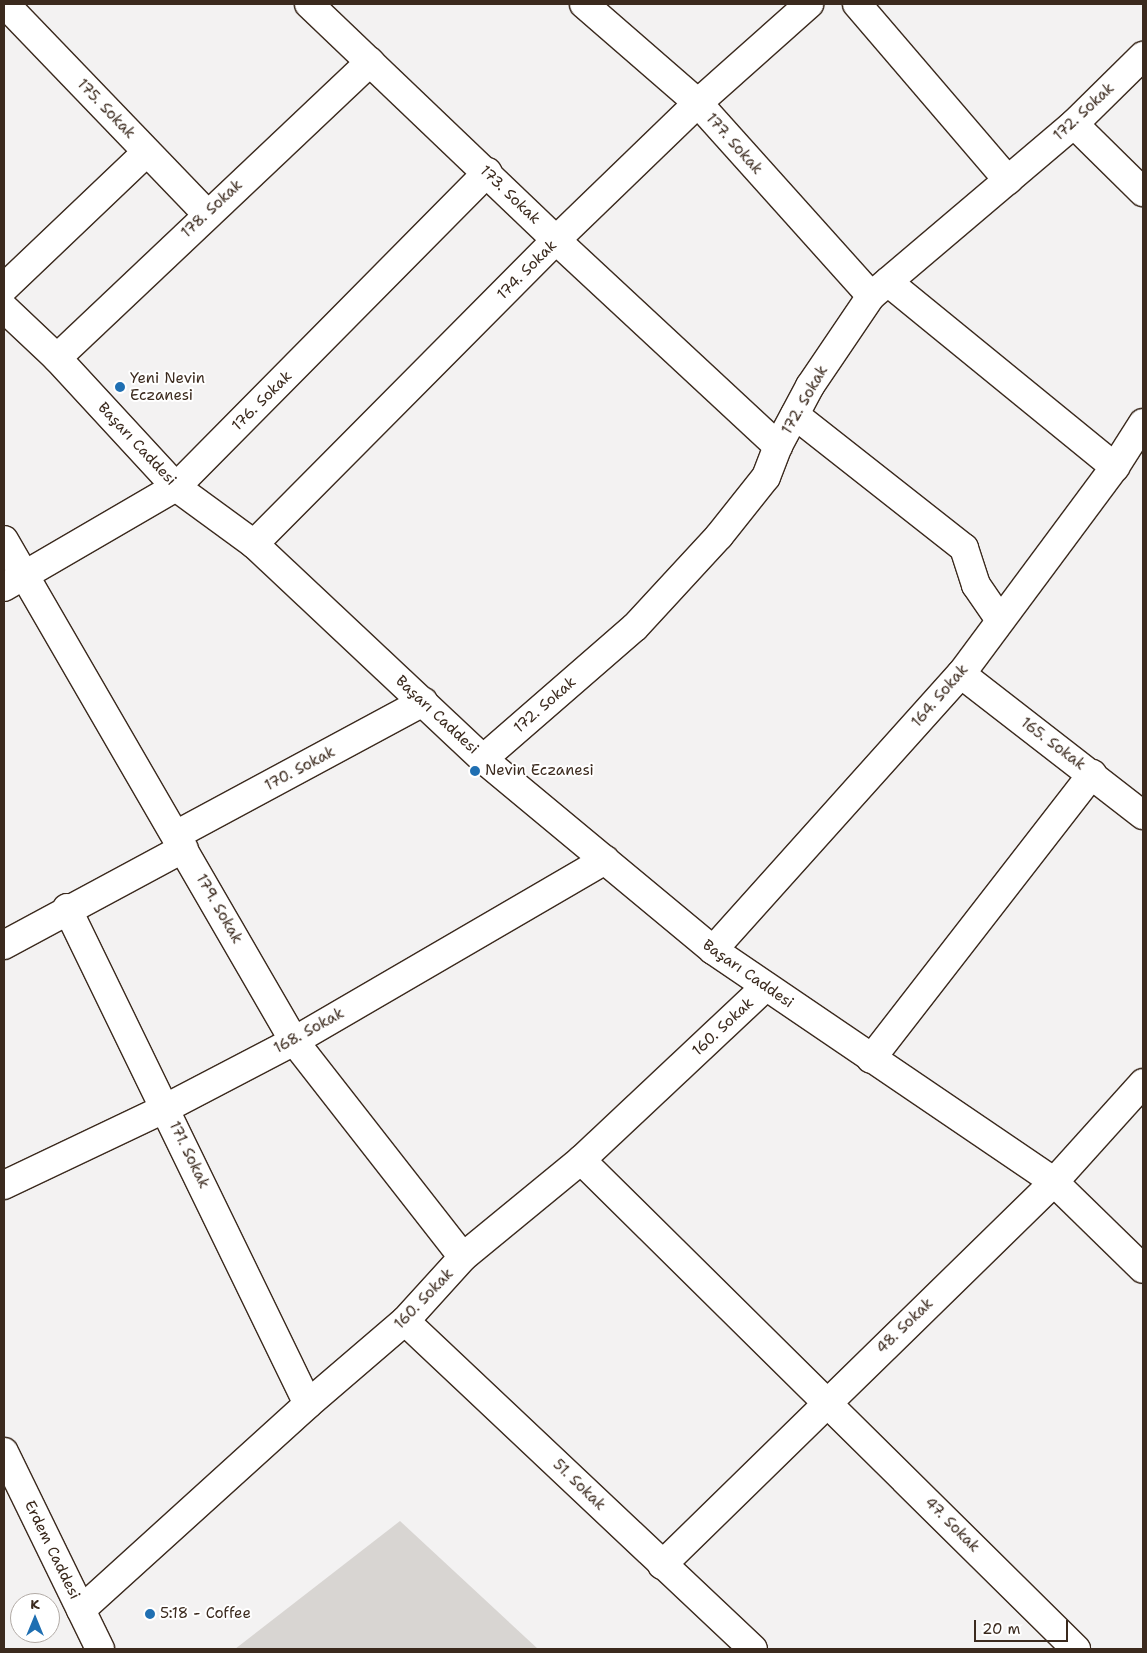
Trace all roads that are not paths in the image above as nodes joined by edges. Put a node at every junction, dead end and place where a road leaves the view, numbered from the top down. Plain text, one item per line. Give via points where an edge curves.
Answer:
1 (5, 4) edge
2 (309, 4) edge
3 (584, 4) edge
4 (809, 4) edge
5 (857, 4) edge
6 (1143, 56) edge
7 (370, 62) junction
8 (698, 103) junction
9 (1074, 124) junction
10 (147, 152) junction
11 (488, 172) junction
12 (1008, 180) junction
13 (1143, 192) edge
14 (207, 214) junction
15 (556, 240) junction
16 (4, 288) edge
17 (880, 289) junction
18 (4, 308) edge
19 (57, 358) junction
20 (795, 415) junction
21 (1143, 423) edge
22 (778, 446) junction
23 (1116, 466) junction
24 (176, 487) junction
25 (4, 540) edge
26 (254, 544) junction
27 (14, 581) edge
28 (1000, 620) junction
29 (961, 674) junction
30 (423, 702) junction
31 (484, 758) junction
32 (1092, 774) junction
33 (1143, 815) edge
34 (180, 842) junction
35 (605, 860) junction
36 (68, 908) junction
37 (4, 945) edge
38 (712, 950) junction
39 (765, 987) junction
40 (294, 1041) junction
41 (871, 1059) junction
42 (1143, 1083) edge
43 (166, 1108) junction
44 (582, 1160) junction
45 (1054, 1182) junction
46 (4, 1185) edge
47 (463, 1257) junction
48 (1143, 1269) edge
49 (405, 1321) junction
50 (827, 1401) junction
51 (308, 1404) junction
52 (6, 1462) edge
53 (662, 1565) junction
54 (81, 1610) junction
55 (100, 1649) edge
56 (753, 1649) edge
57 (1076, 1649) edge

1 - 10 street, 175. Sokak
2 - 7 street, 173. Sokak
3 - 8 street, 177. Sokak
4 - 8 street, 174. Sokak
5 - 12 street
6 - 9 street, 172. Sokak
7 - 11 street, 173. Sokak
7 - 14 street, 178. Sokak
8 - 15 street, 174. Sokak
8 - 17 street, 177. Sokak
9 - 12 street, 172. Sokak
9 - 13 street
10 - 14 street, 175. Sokak
10 - 16 street
11 - 15 street, 173. Sokak
11 - 24 street, 176. Sokak
12 - 17 street, 172. Sokak
14 - 19 street, 178. Sokak
15 - 22 street, 173. Sokak
15 - 26 street, 174. Sokak
17 - 20 street, 172. Sokak via 810,386
17 - 23 street, 177. Sokak
18 - 19 street, Başarı Caddesi
19 - 24 street, Başarı Caddesi
20 - 22 street, 172. Sokak
20 - 28 street via 964,548 976,585
21 - 23 street, 164. Sokak
22 - 31 street, 172. Sokak via 766,477 719,536 641,620
23 - 28 street, 164. Sokak
24 - 26 street, Başarı Caddesi
24 - 27 street, 176. Sokak
25 - 27 street, 179. Sokak
26 - 30 street, Başarı Caddesi
27 - 34 street, 179. Sokak
28 - 29 street, 164. Sokak
29 - 32 street, 165. Sokak
29 - 38 street, 164. Sokak
30 - 31 street, Başarı Caddesi
30 - 34 street, 170. Sokak
31 - 35 street, Başarı Caddesi
32 - 33 street, 165. Sokak
32 - 41 street
34 - 36 street, 170. Sokak
34 - 40 street, 179. Sokak
35 - 38 street, Başarı Caddesi
35 - 40 street, 168. Sokak
36 - 37 street, 170. Sokak
36 - 43 street, 171. Sokak
38 - 39 street, Başarı Caddesi
39 - 41 street, Başarı Caddesi
39 - 44 street, 160. Sokak
40 - 43 street, 168. Sokak
40 - 47 street, 179. Sokak
41 - 45 street, Başarı Caddesi
42 - 45 street, 48. Sokak
43 - 46 street, 168. Sokak
43 - 51 street, 171. Sokak
44 - 47 street, 160. Sokak
44 - 50 street, 47. Sokak
45 - 48 street, Başarı Caddesi
45 - 50 street, 48. Sokak
47 - 49 street, 160. Sokak
49 - 51 street, 160. Sokak
49 - 53 street, 51. Sokak
50 - 53 street, 48. Sokak
50 - 57 street, 47. Sokak
51 - 54 street, 160. Sokak
52 - 54 street, Erdem Caddesi
53 - 56 street, 51. Sokak
54 - 55 street, Erdem Caddesi

